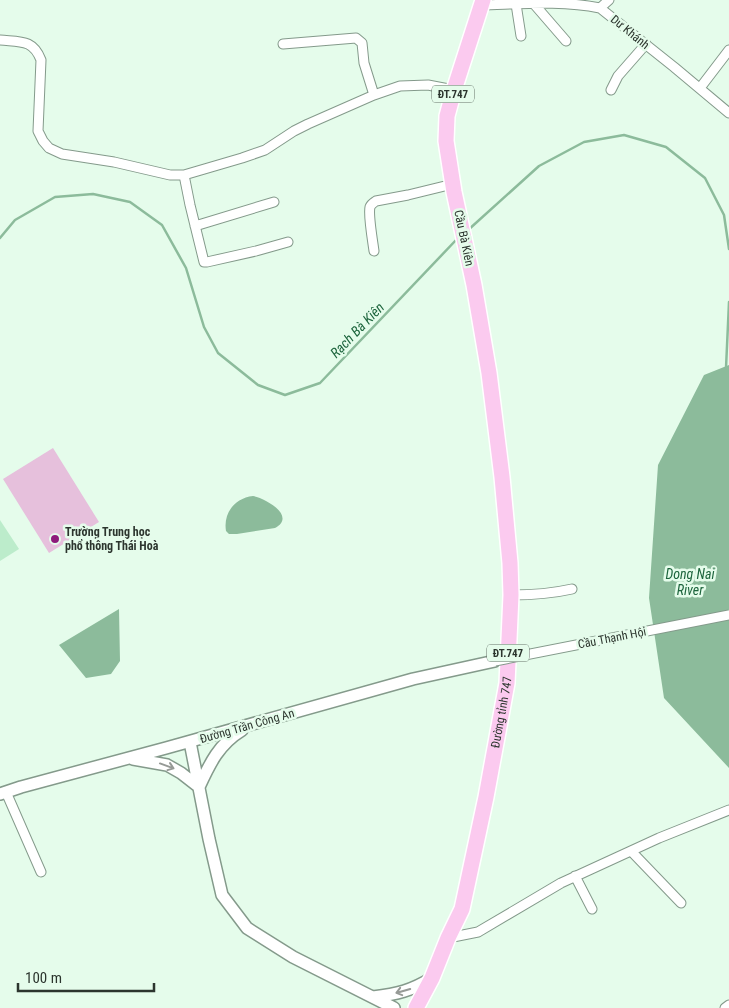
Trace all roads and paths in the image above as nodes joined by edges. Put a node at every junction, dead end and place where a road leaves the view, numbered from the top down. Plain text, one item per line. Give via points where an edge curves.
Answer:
1 (609, 0) edge
2 (482, 3) edge
3 (516, 4) junction
4 (534, 4) junction
5 (600, 8) junction
6 (521, 36) dead end
7 (0, 40) edge
8 (566, 41) dead end
9 (283, 44) dead end
10 (646, 44) junction
11 (729, 50) edge
12 (700, 88) junction
13 (454, 90) junction
14 (611, 90) dead end
15 (374, 94) junction
16 (729, 113) edge
17 (184, 175) junction
18 (454, 188) junction
19 (274, 202) dead end
20 (194, 226) junction
21 (288, 242) dead end
22 (374, 251) dead end
23 (474, 285) joint
24 (572, 589) dead end
25 (511, 595) junction
26 (729, 615) edge
27 (495, 662) joint
28 (253, 724) junction
29 (190, 742) junction
30 (129, 758) junction
31 (199, 787) junction
32 (3, 793) edge
33 (729, 810) edge
34 (631, 851) junction
35 (40, 872) dead end
36 (575, 876) junction
37 (681, 903) dead end
38 (592, 909) dead end
39 (448, 938) junction
40 (432, 978) junction
41 (372, 997) junction
42 (729, 1005) edge
43 (379, 1008) edge
44 (394, 1008) edge
45 (416, 1008) edge
46 (725, 1008) edge

1 - 5 street
2 - 3 street, Dư Khánh
2 - 13 main road, ĐT.747
3 - 4 street, Dư Khánh
3 - 6 street
4 - 5 street, Dư Khánh
4 - 8 street
5 - 10 street, Dư Khánh
7 - 17 street via 25,43 37,50 41,60 38,131 49,148 62,154
9 - 15 street via 360,40
10 - 12 street, Dư Khánh
10 - 14 street via 618,76
11 - 12 street
12 - 16 street, Dư Khánh
13 - 15 street via 428,85 400,86
13 - 18 main road, ĐT.747 via 447,116 446,141
15 - 17 street via 294,131 265,150
17 - 20 street
18 - 22 street via 376,201 370,208
18 - 23 main road, Cầu Bà Kiên / ĐT.747
19 - 20 street
20 - 21 street via 204,262
23 - 25 main road, Đường tỉnh 747 / ĐT.747 via 502,477
24 - 25 street via 553,594
25 - 39 main road, Đường tỉnh 747 / ĐT.747 via 508,683 462,909
26 - 27 street, Cầu Thạnh Hội, bridge
27 - 28 street, Đường Trần Công An via 413,679
28 - 29 street, Đường Trần Công An
28 - 31 street via 233,735 222,746
29 - 30 street, Đường Trần Công An
29 - 31 street
30 -> 31 street via 167,765
30 - 32 street, Đường Trần Công An
31 - 41 street via 222,895 247,928 293,957
32 - 35 street
33 - 34 street
34 - 36 street
34 - 37 street
36 - 38 street
36 - 39 street via 478,932
39 - 40 main road, Đường tỉnh 747 / ĐT.747
40 -> 41 street via 404,992
40 - 45 main road, Đường tỉnh 747 / ĐT.747
41 - 43 street
41 - 44 street
42 - 46 street

